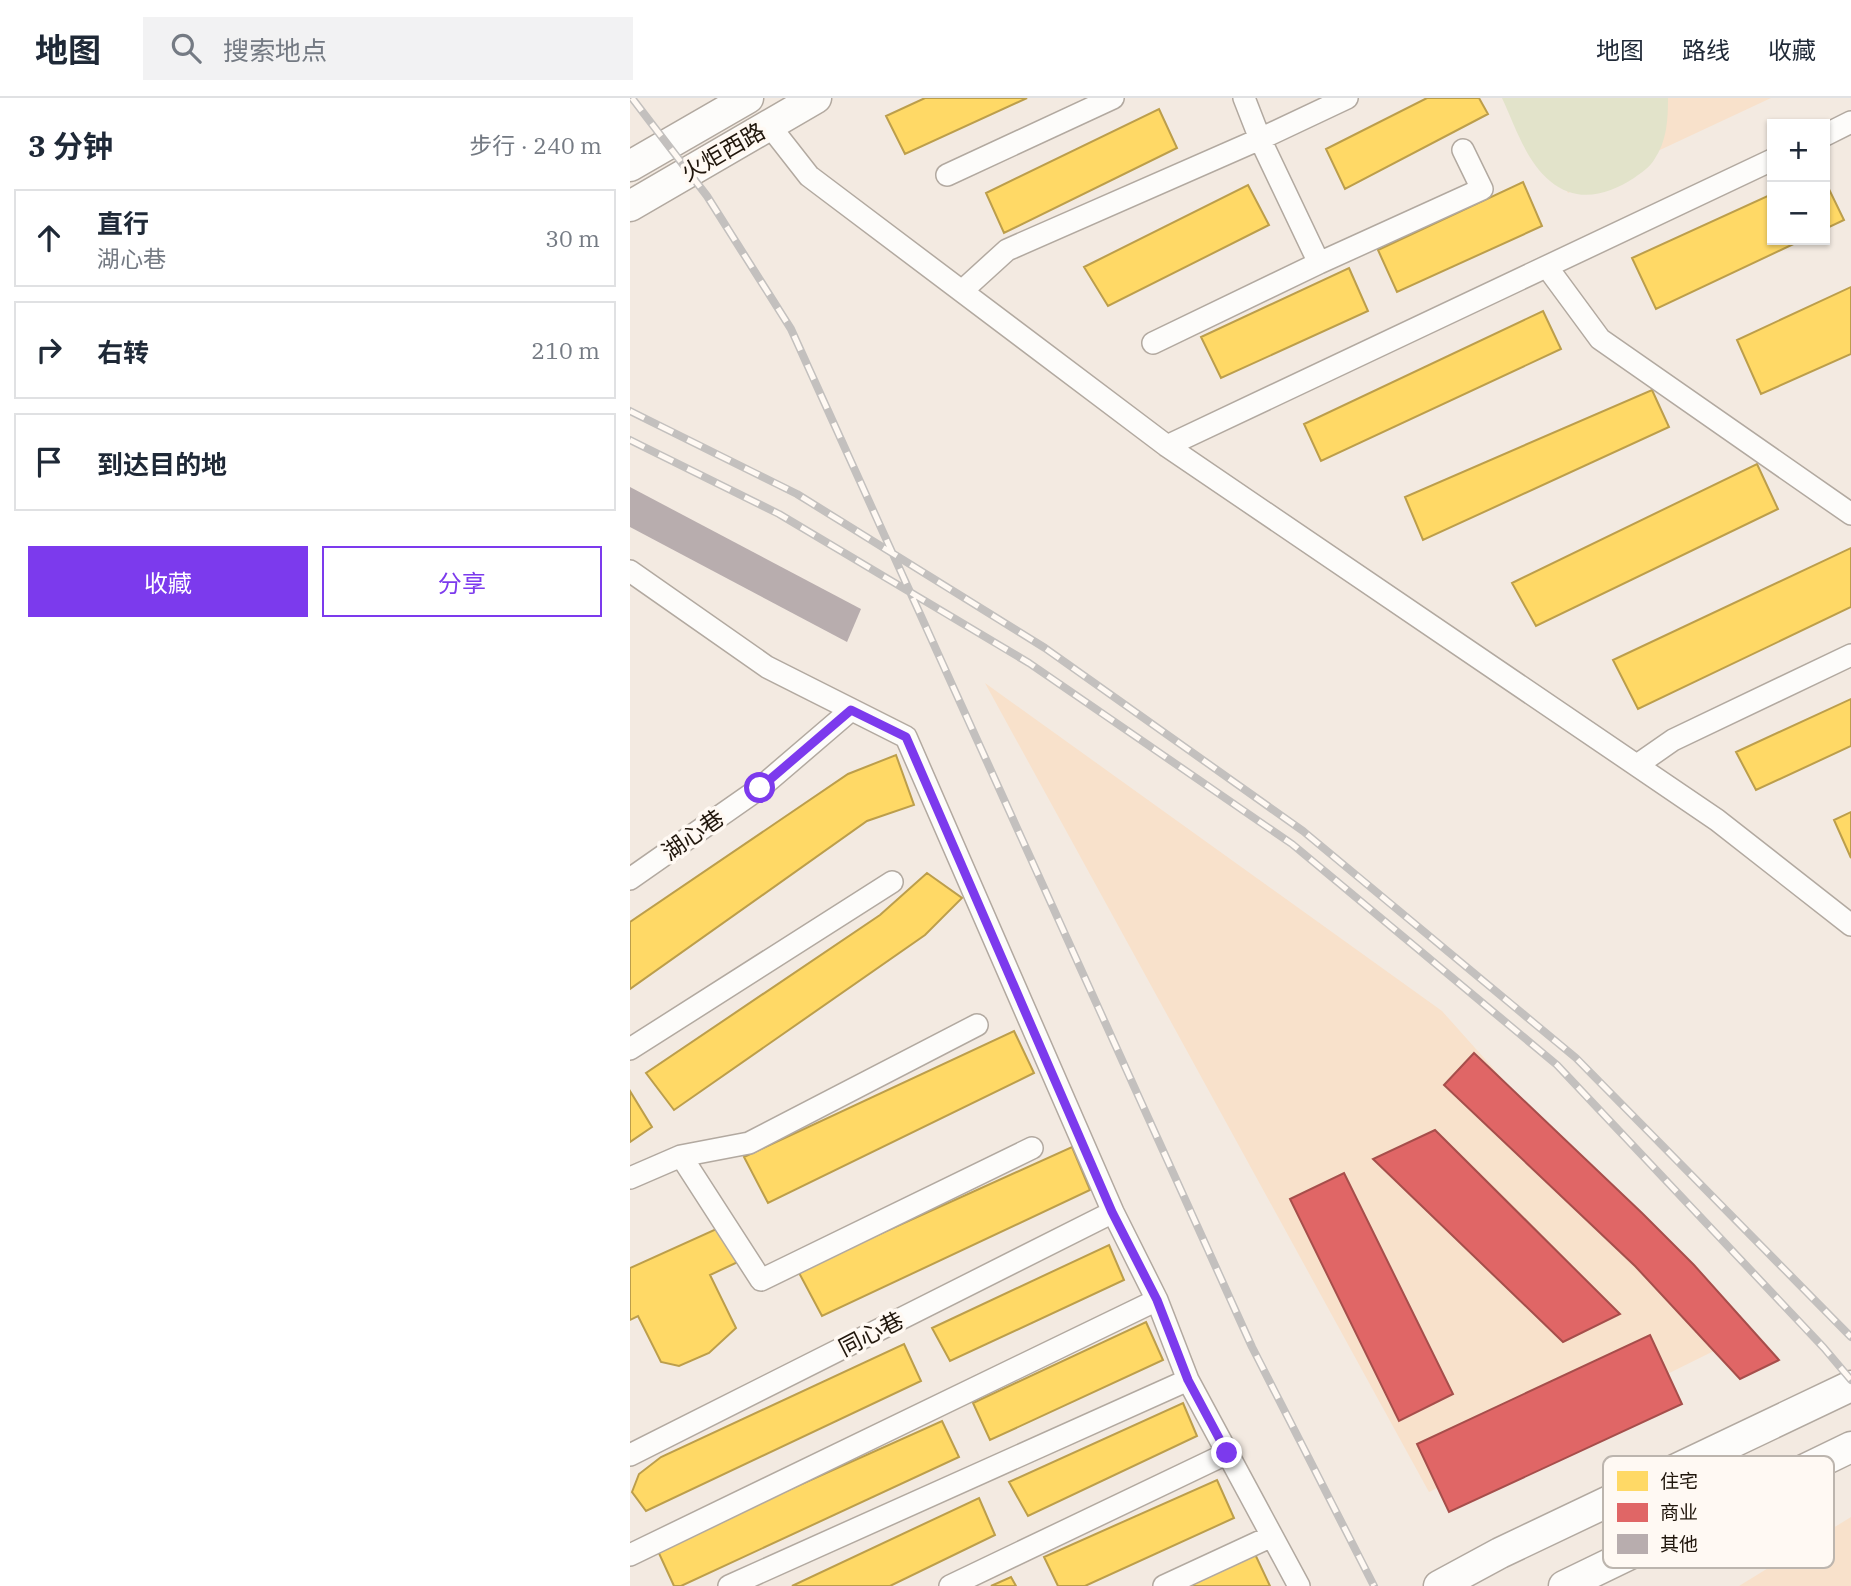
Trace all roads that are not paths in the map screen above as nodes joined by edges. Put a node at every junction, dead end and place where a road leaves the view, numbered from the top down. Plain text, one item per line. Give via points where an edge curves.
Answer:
1 (748, 98) edge
2 (1113, 98) edge
3 (1244, 98) edge
4 (1347, 98) edge
5 (811, 99) edge
6 (1851, 122) edge
7 (769, 125) junction
8 (1830, 132) edge
9 (1260, 139) junction
10 (1463, 150) dead end
11 (1767, 162) edge
12 (630, 166) edge
13 (947, 175) dead end
14 (630, 206) edge
15 (1319, 263) junction
16 (1547, 267) junction
17 (962, 291) junction
18 (1153, 343) dead end
19 (1167, 446) junction
20 (1851, 514) edge
21 (630, 570) edge
22 (1851, 655) edge
23 (851, 710) junction
24 (1637, 765) junction
25 (630, 879) edge
26 (892, 882) dead end
27 (1851, 925) edge
28 (977, 1025) dead end
29 (630, 1049) edge
30 (1032, 1148) dead end
31 (681, 1156) junction
32 (630, 1178) edge
33 (1112, 1212) junction
34 (1157, 1300) junction
35 (1188, 1380) junction
36 (1851, 1386) edge
37 (1851, 1447) edge
38 (1227, 1453) junction
39 (630, 1455) edge
40 (1704, 1456) edge
41 (1832, 1456) edge
42 (1603, 1504) edge
43 (1272, 1536) junction
44 (630, 1555) edge
45 (1603, 1567) edge
46 (729, 1586) edge
47 (950, 1586) edge
48 (1164, 1586) edge
49 (1298, 1586) edge
50 (1439, 1586) edge
51 (1564, 1586) edge

1 - 12 main road, 火炬西路
2 - 13 street
3 - 9 street
4 - 9 street
5 - 7 main road, 火炬西路
6 - 8 street
7 - 14 main road, 火炬西路
7 - 17 street via 809,176
9 - 15 street
9 - 17 street via 1007,250
10 - 15 street via 1482,189
11 - 16 street
15 - 18 street
16 - 19 street
16 - 20 street via 1600,339
17 - 19 street
19 - 24 street
21 - 23 street via 767,667
22 - 24 street via 1673,740
23 - 25 street, 湖心巷 via 760,788
23 - 33 street via 906,737
24 - 27 street via 1717,820
26 - 29 street
28 - 31 street via 749,1143
30 - 31 street via 761,1280
31 - 32 street
33 - 34 street
33 - 39 street, 同心巷
34 - 35 street
34 - 44 street
35 - 38 street
35 - 46 street
36 - 40 main road
37 - 41 main road
38 - 43 street
38 - 47 street
42 - 50 main road
43 - 48 street
43 - 49 street
45 - 51 main road

